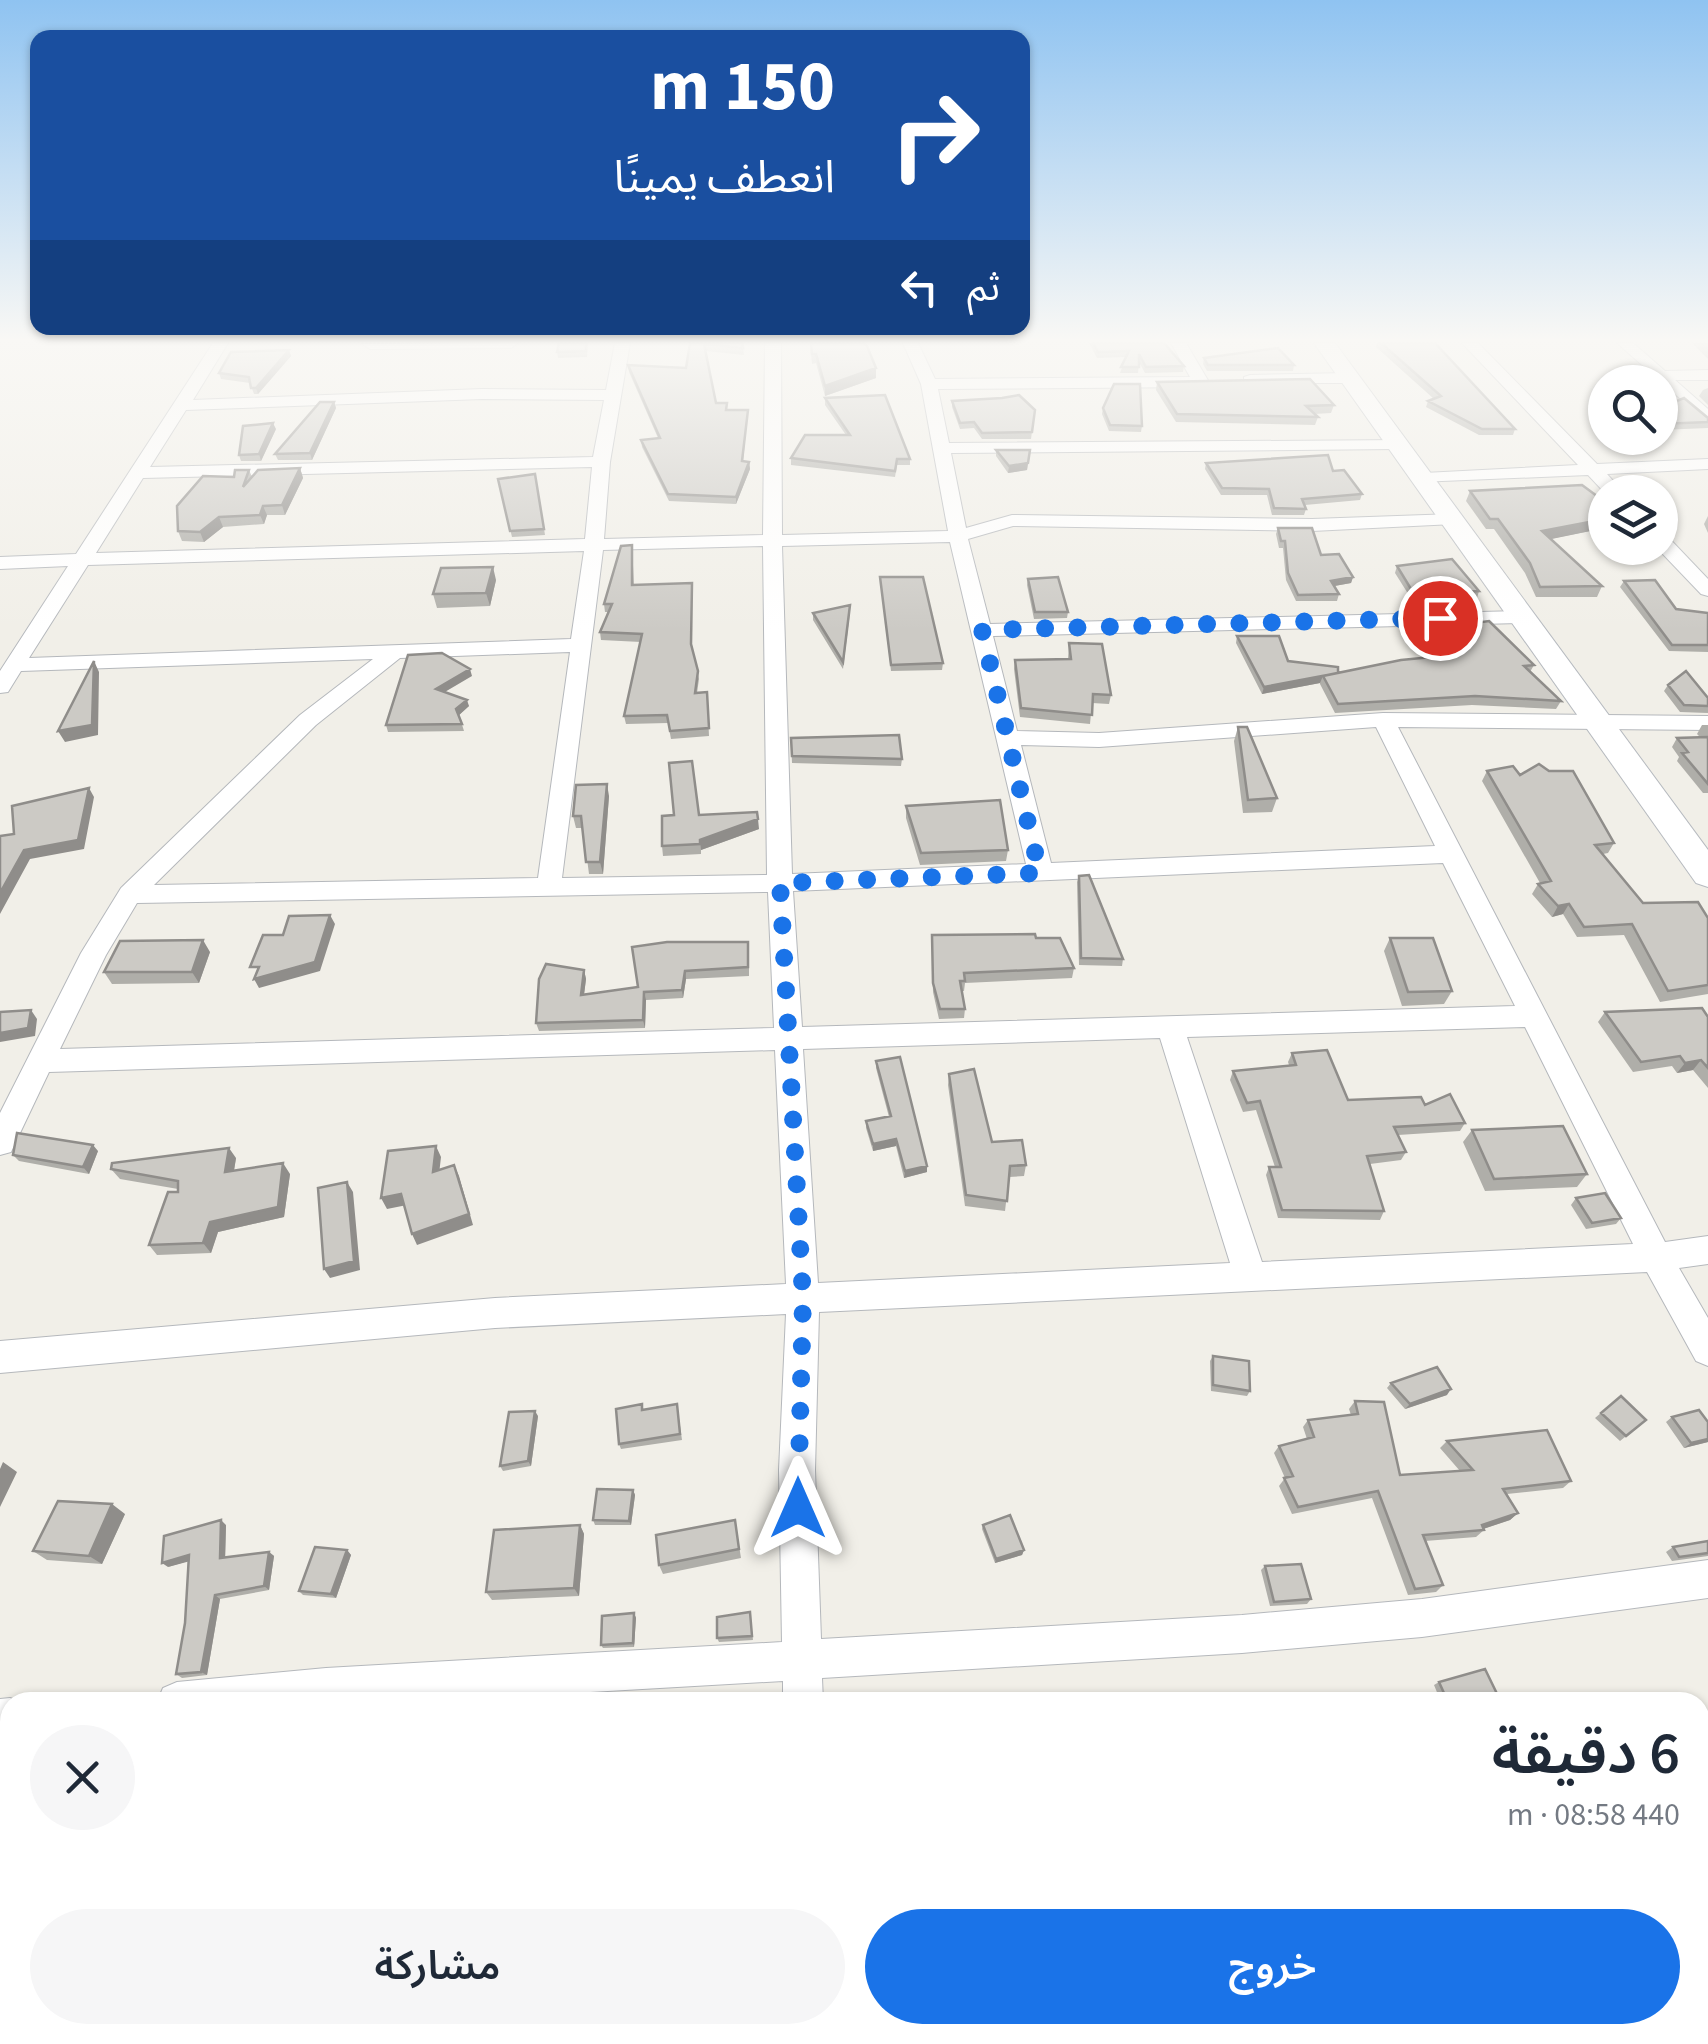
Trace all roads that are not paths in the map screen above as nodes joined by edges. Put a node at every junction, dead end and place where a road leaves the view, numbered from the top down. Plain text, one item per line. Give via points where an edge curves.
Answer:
1 (160, 438) edge
2 (605, 438) edge
3 (773, 438) edge
4 (942, 438) edge
5 (1394, 438) edge
6 (1561, 438) edge
7 (1398, 444) junction
8 (944, 448) junction
9 (601, 462) junction
10 (1708, 464) edge
11 (1593, 471) junction
12 (138, 473) junction
13 (1597, 475) edge
14 (1424, 478) junction
15 (1454, 519) junction
16 (958, 536) junction
17 (774, 540) junction
18 (594, 546) junction
19 (82, 559) junction
20 (1678, 559) edge
21 (0, 564) edge
22 (1708, 590) edge
23 (1520, 617) junction
24 (982, 630) junction
25 (582, 645) junction
26 (392, 654) junction
27 (16, 664) junction
28 (0, 687) edge
29 (1383, 720) junction
30 (1708, 723) edge
31 (1600, 724) junction
32 (1010, 738) junction
33 (1450, 854) junction
34 (1040, 873) junction
35 (1708, 875) edge
36 (780, 883) junction
37 (549, 886) junction
38 (130, 894) junction
39 (1536, 1016) junction
40 (1170, 1027) junction
41 (789, 1042) junction
42 (39, 1062) junction
43 (0, 1143) edge
44 (1708, 1250) edge
45 (1656, 1257) junction
46 (1250, 1275) junction
47 (803, 1298) junction
48 (1708, 1350) edge
49 (0, 1357) edge
50 (1708, 1580) edge
51 (799, 1660) junction
52 (283, 1692) edge
53 (802, 1692) edge

1 - 12 street
2 - 9 street
3 - 17 street
4 - 8 street
5 - 7 street
6 - 11 street
7 - 8 street
7 - 14 street
8 - 16 street
9 - 12 street
9 - 18 street
10 - 11 street
11 - 13 street
11 - 14 street
12 - 19 street
14 - 15 street
15 - 16 street via 1312,525 1012,520
15 - 23 street
16 - 17 street
16 - 24 street
17 - 18 street
17 - 36 street
18 - 19 street
18 - 25 street
19 - 21 street
19 - 27 street
20 - 22 street
23 - 24 street
23 - 31 street
24 - 32 street
25 - 26 street
25 - 37 street
26 - 27 street
26 - 38 street via 237,785
27 - 28 street
29 - 31 street
29 - 32 street via 1100,740
29 - 33 street
30 - 31 street
31 - 35 street
32 - 34 street
33 - 34 street
33 - 39 street
34 - 36 street
36 - 37 street
36 - 41 street
37 - 38 street
38 - 42 street
39 - 40 street
39 - 45 street
40 - 41 street
40 - 46 street
41 - 42 street
41 - 47 street
42 - 43 street
44 - 45 street
45 - 46 street
45 - 48 street
46 - 47 street
47 - 49 street via 495,1313
47 - 51 street
50 - 51 street via 1404,1620
51 - 52 street
51 - 53 street

